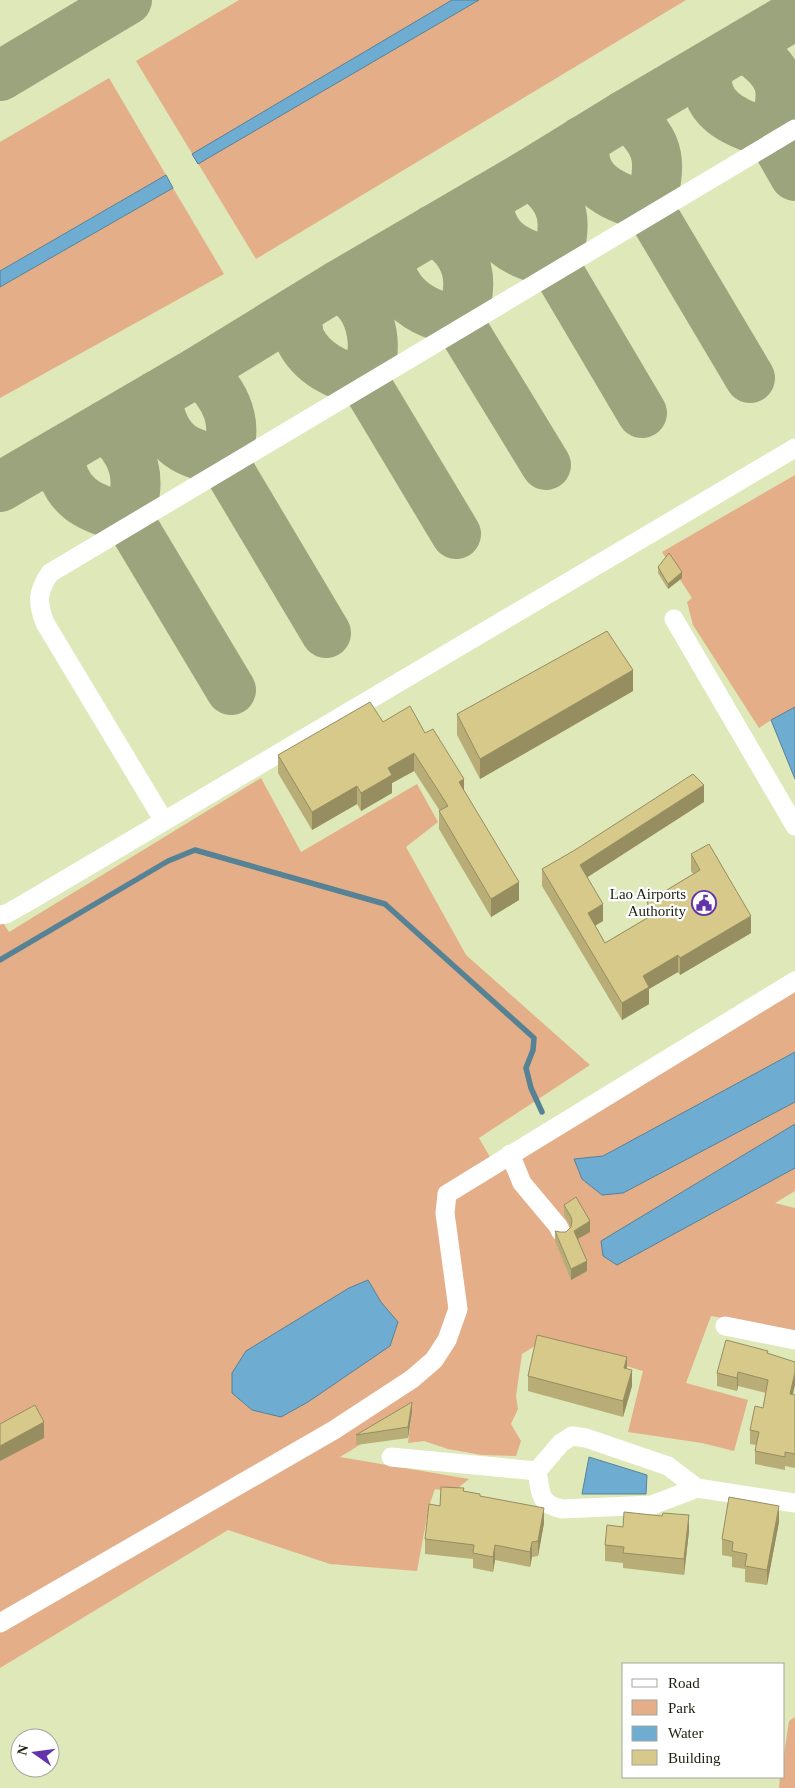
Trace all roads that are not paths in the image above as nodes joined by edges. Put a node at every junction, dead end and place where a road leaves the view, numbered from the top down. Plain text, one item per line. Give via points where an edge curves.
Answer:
1 (795, 129) edge
2 (795, 448) edge
3 (674, 619) dead end
4 (164, 821) junction
5 (795, 826) edge
6 (0, 915) edge
7 (795, 981) edge
8 (510, 1154) junction
9 (561, 1232) edge
10 (725, 1326) dead end
11 (795, 1340) edge
12 (391, 1457) dead end
13 (537, 1471) junction
14 (697, 1488) junction
15 (795, 1503) edge
16 (0, 1623) edge

1 - 4 street via 50,573 38,598 45,623
2 - 4 street
3 - 5 street
4 - 6 street
7 - 8 street
8 - 9 street via 522,1183
8 - 16 street via 447,1194 446,1221 458,1309 447,1340 434,1360 412,1379 334,1430
10 - 11 street
12 - 13 street
13 - 14 street via 561,1443 572,1436 668,1466
13 - 14 street via 543,1499 550,1507 562,1510 652,1505
14 - 15 street

